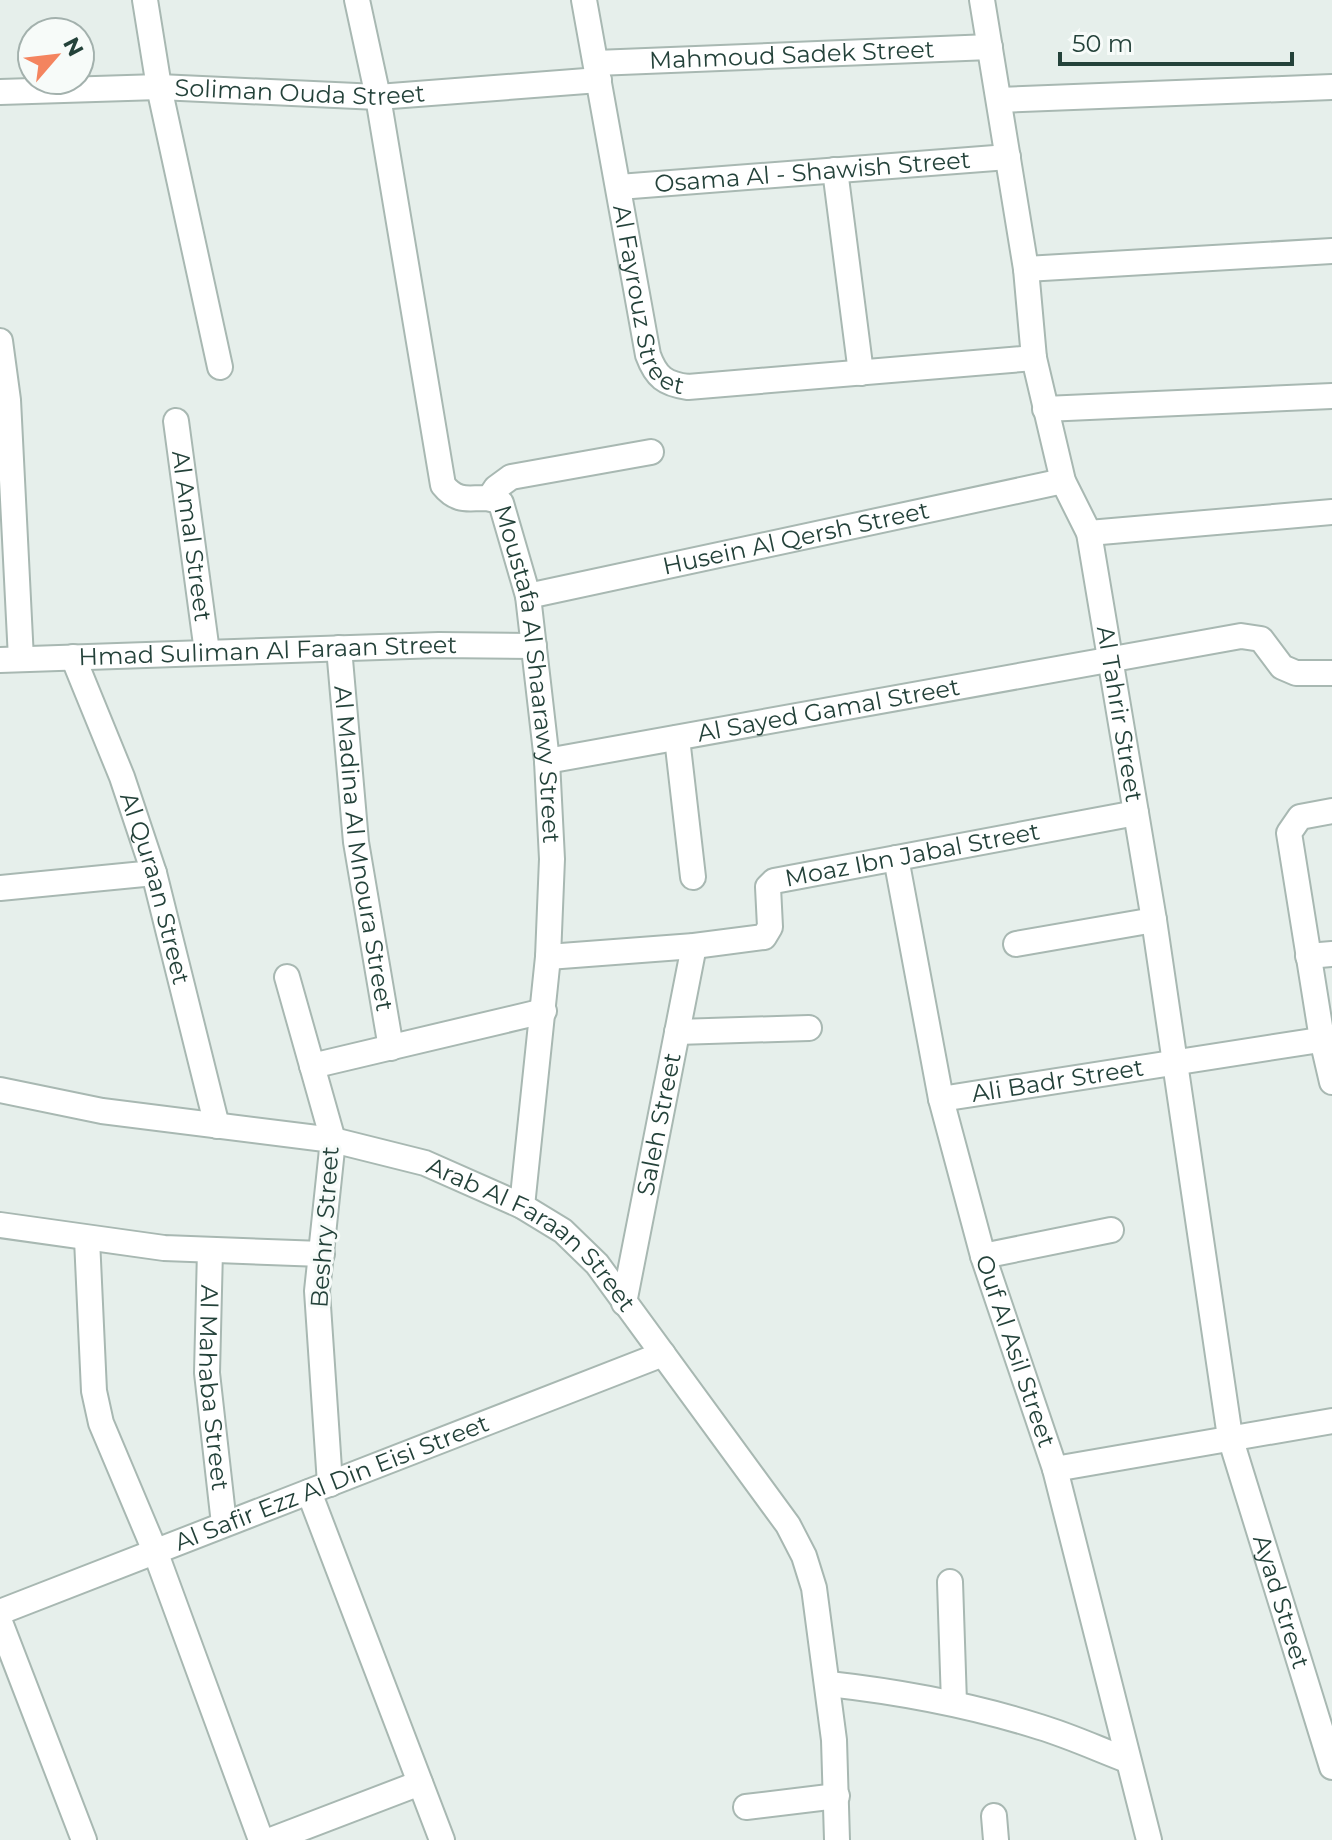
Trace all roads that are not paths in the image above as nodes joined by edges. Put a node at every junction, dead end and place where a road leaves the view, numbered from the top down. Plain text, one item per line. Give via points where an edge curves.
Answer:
1 (145, 0) edge
2 (357, 0) edge
3 (584, 0) edge
4 (982, 0) edge
5 (990, 47) junction
6 (598, 72) junction
7 (159, 87) junction
8 (1332, 87) edge
9 (0, 92) edge
10 (378, 97) junction
11 (999, 100) junction
12 (1008, 157) junction
13 (835, 170) junction
14 (619, 187) junction
15 (1332, 251) edge
16 (1026, 269) junction
17 (0, 341) edge
18 (1034, 358) junction
19 (220, 367) dead end
20 (861, 373) junction
21 (1332, 396) edge
22 (1045, 409) junction
23 (176, 421) dead end
24 (651, 452) dead end
25 (1063, 481) junction
26 (490, 497) junction
27 (1332, 512) edge
28 (1089, 533) junction
29 (528, 596) junction
30 (534, 646) junction
31 (339, 648) junction
32 (207, 652) junction
33 (73, 657) junction
34 (10, 659) edge
35 (1111, 661) junction
36 (1332, 673) edge
37 (677, 738) junction
38 (547, 761) junction
39 (1332, 811) edge
40 (1136, 813) junction
41 (896, 858) junction
42 (154, 873) junction
43 (693, 877) dead end
44 (0, 888) edge
45 (1154, 920) junction
46 (1016, 944) dead end
47 (694, 946) junction
48 (1320, 955) edge
49 (548, 957) junction
50 (287, 977) dead end
51 (544, 1011) junction
52 (809, 1028) dead end
53 (677, 1032) junction
54 (1327, 1039) edge
55 (391, 1048) junction
56 (1175, 1062) junction
57 (312, 1066) junction
58 (1332, 1082) edge
59 (0, 1090) edge
60 (941, 1099) junction
61 (217, 1126) junction
62 (333, 1140) junction
63 (522, 1206) junction
64 (0, 1225) edge
65 (1111, 1230) dead end
66 (87, 1239) junction
67 (210, 1250) junction
68 (322, 1254) junction
69 (983, 1256) junction
70 (624, 1303) junction
71 (663, 1354) junction
72 (1332, 1421) edge
73 (1230, 1437) junction
74 (1055, 1469) junction
75 (319, 1488) junction
76 (224, 1524) junction
77 (155, 1551) junction
78 (950, 1582) dead end
79 (0, 1612) edge
80 (0, 1622) edge
81 (829, 1684) junction
82 (954, 1703) junction
83 (1127, 1760) junction
84 (1332, 1767) edge
85 (420, 1783) junction
86 (837, 1796) junction
87 (746, 1807) dead end
88 (84, 1840) edge
89 (261, 1840) edge
90 (271, 1840) edge
91 (442, 1840) edge
92 (837, 1840) edge
93 (1149, 1840) edge

1 - 7 street
2 - 10 street, Moustafa Al Shaarawy Street
3 - 6 street, Al Fayrouz Street
4 - 5 street, Al Tahrir Street
5 - 6 street, Mahmoud Sadek Street
5 - 11 street, Al Tahrir Street
6 - 10 street, Soliman Ouda Street
6 - 14 street, Al Fayrouz Street
7 - 9 street, Soliman Ouda Street
7 - 10 street, Soliman Ouda Street
7 - 19 street
8 - 11 street
10 - 26 street, Moustafa Al Shaarawy Street via 443,485 464,499
11 - 12 street, Al Tahrir Street
12 - 13 street, Osama Al - Shawish Street
12 - 16 street, Al Tahrir Street
13 - 14 street, Osama Al - Shawish Street
13 - 20 street
14 - 20 street, Al Fayrouz Street via 648,355 654,373 669,385
15 - 16 street
16 - 18 street, Al Tahrir Street
17 - 34 street via 8,400
18 - 20 street, Al Fayrouz Street
18 - 22 street, Al Tahrir Street
21 - 22 street
22 - 25 street, Al Tahrir Street
23 - 32 street, Al Amal Street
24 - 26 street via 511,477
25 - 28 street, Al Tahrir Street
25 - 29 street, Husein Al Qersh Street
26 - 29 street, Moustafa Al Shaarawy Street via 501,503
27 - 28 street
28 - 35 street, Al Tahrir Street
29 - 30 street, Moustafa Al Shaarawy Street
30 - 31 street, Hmad Suliman Al Faraan Street
30 - 38 street, Moustafa Al Shaarawy Street
31 - 32 street, Hmad Suliman Al Faraan Street
31 - 55 street, Al Madina Al Mnoura Street via 356,842
32 - 33 street, Hmad Suliman Al Faraan Street
33 - 34 street, Hmad Suliman Al Faraan Street
33 - 42 street, Al Quraan Street
35 - 36 street, Al Sayed Gamal Street via 1251,636 1268,646 1282,667 1296,673
35 - 37 street, Al Sayed Gamal Street
35 - 40 street, Al Tahrir Street
37 - 38 street, Al Sayed Gamal Street
37 - 43 street
38 - 49 street, Moustafa Al Shaarawy Street via 552,859
39 - 48 street via 1300,817 1289,833
40 - 41 street, Moaz Ibn Jabal Street
40 - 45 street, Al Tahrir Street
41 - 47 street, Moaz Ibn Jabal Street via 774,881 768,887 770,927 764,937
41 - 60 street, Ouf Al Asil Street
42 - 44 street
42 - 61 street, Al Quraan Street
45 - 46 street
45 - 56 street, Al Tahrir Street
47 - 49 street, Moaz Ibn Jabal Street
47 - 53 street, Saleh Street
48 - 54 street
49 - 51 street, Moustafa Al Shaarawy Street
50 - 57 street, Beshry Street
51 - 55 street
51 - 63 street, Moustafa Al Shaarawy Street
52 - 53 street
53 - 70 street, Saleh Street
54 - 56 street, Ali Badr Street
54 - 58 street
55 - 57 street
56 - 60 street, Ali Badr Street
56 - 73 street, Al Tahrir Street
57 - 62 street, Beshry Street
59 - 61 street, Arab Al Faraan Street via 102,1111
60 - 69 street, Ouf Al Asil Street
61 - 62 street, Arab Al Faraan Street
62 - 63 street, Arab Al Faraan Street via 425,1163
62 - 68 street, Beshry Street
63 - 70 street, Arab Al Faraan Street via 563,1231 597,1264
64 - 66 street
65 - 69 street
66 - 67 street
66 - 77 street via 96,1402
67 - 68 street
67 - 76 street, Al Mahaba Street via 207,1373
68 - 75 street, Beshry Street via 317,1291
69 - 74 street, Ouf Al Asil Street
70 - 71 street, Arab Al Faraan Street
71 - 75 street, Al Safir Ezz Al Din Eisi Street
71 - 81 street, Arab Al Faraan Street via 788,1525 804,1556
72 - 73 street
73 - 74 street
73 - 84 street, Ayad Street
74 - 83 street, Ouf Al Asil Street
75 - 76 street, Al Safir Ezz Al Din Eisi Street
75 - 85 street, Beshry Street
76 - 77 street, Al Safir Ezz Al Din Eisi Street
77 - 79 street, Al Safir Ezz Al Din Eisi Street
77 - 89 street
78 - 82 street
80 - 88 street
81 - 82 street
81 - 86 street, Arab Al Faraan Street
82 - 83 street via 1042,1727
83 - 93 street, Ouf Al Asil Street
85 - 90 street
85 - 91 street, Beshry Street
86 - 87 street
86 - 92 street, Arab Al Faraan Street

